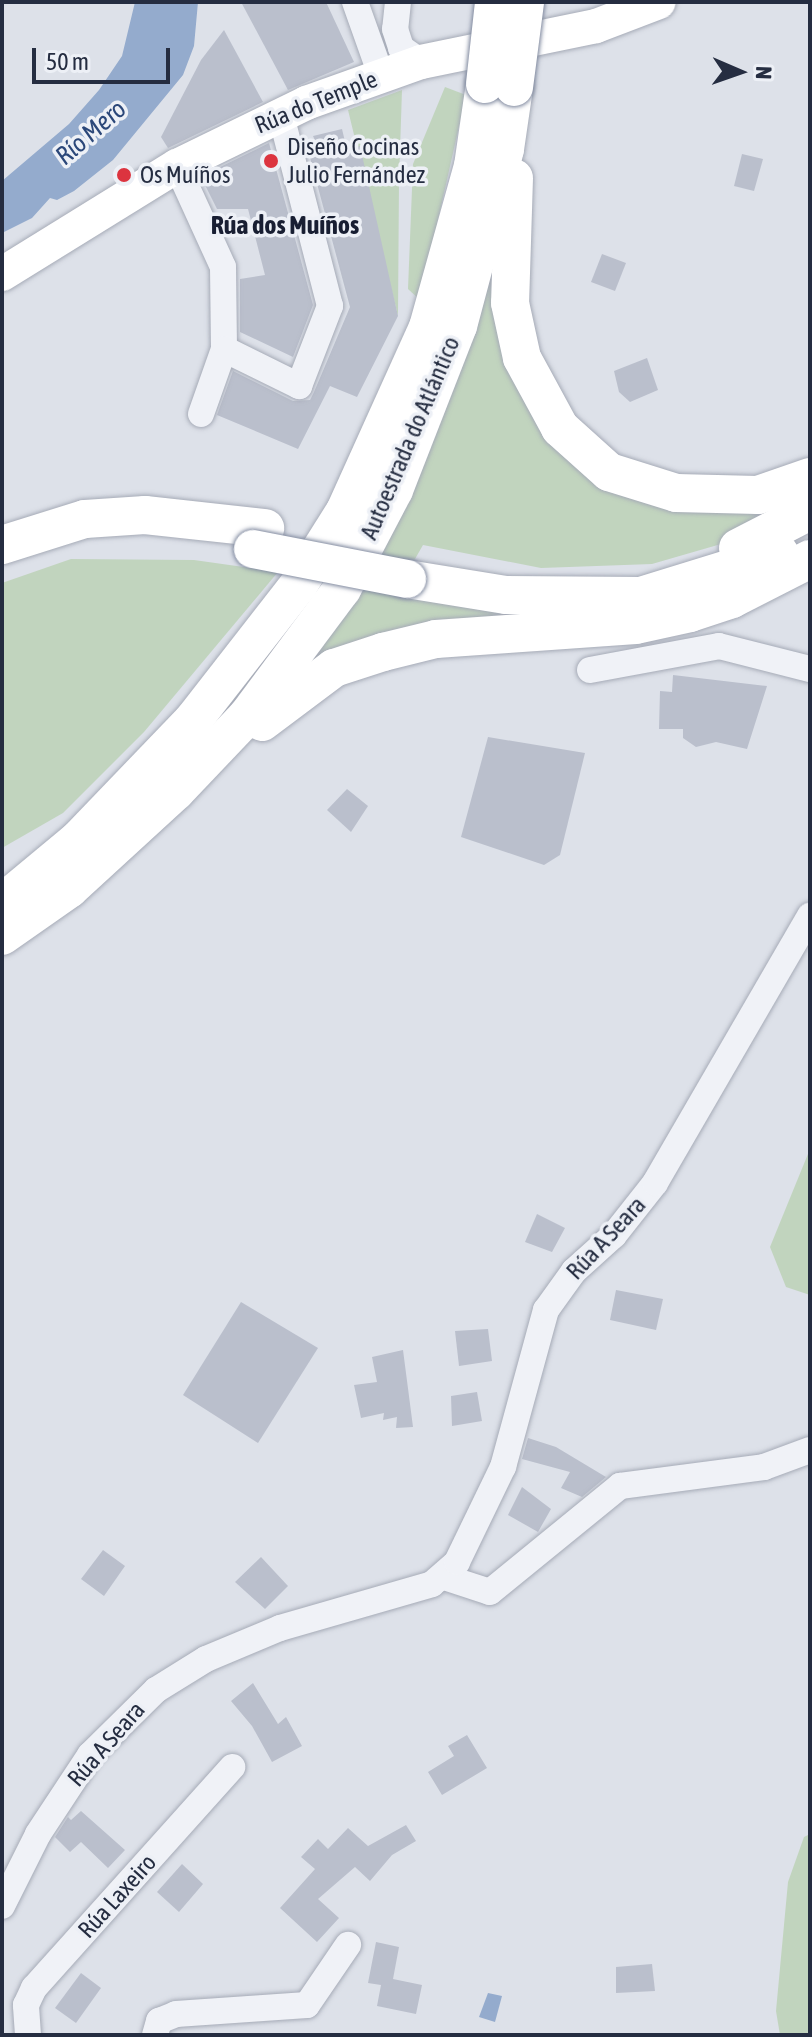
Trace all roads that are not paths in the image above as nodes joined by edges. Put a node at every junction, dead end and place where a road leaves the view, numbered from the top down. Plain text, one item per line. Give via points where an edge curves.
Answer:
1 (398, 2) edge
2 (494, 2) edge
3 (525, 2) edge
4 (659, 2) edge
5 (360, 14) edge
6 (395, 29) junction
7 (421, 62) junction
8 (381, 75) junction
9 (500, 86) junction
10 (281, 115) junction
11 (177, 166) junction
12 (2, 274) edge
13 (224, 349) junction
14 (201, 414) dead end
15 (810, 477) edge
16 (810, 511) edge
17 (810, 536) edge
18 (259, 539) junction
19 (2, 545) edge
20 (810, 559) edge
21 (2, 567) edge
22 (412, 569) junction
23 (810, 669) edge
24 (590, 670) dead end
25 (176, 791) junction
26 (78, 840) junction
27 (2, 876) edge
28 (2, 903) edge
29 (810, 916) edge
30 (2, 936) edge
31 (810, 1450) edge
32 (444, 1577) junction
33 (232, 1767) dead end
34 (2, 1906) edge
35 (348, 1945) dead end
36 (28, 2035) edge
37 (155, 2035) edge

1 - 6 street
2 - 9 highway, bridge
3 - 9 highway, bridge
4 - 7 main road, Rúa do Temple via 596,26
5 - 6 street
5 - 8 street
6 - 7 street via 401,48
7 - 8 main road, Rúa do Temple
8 - 10 main road, Rúa do Temple
9 - 15 highway via 510,303 522,358 560,428 609,472 676,493 758,495
9 - 25 highway, Autoestrada do Atlántico via 505,149 458,326 394,490 342,589 295,654 248,715
9 - 26 highway, Autoestrada do Atlántico via 428,327 345,511 241,661
10 - 11 main road, Rúa do Temple
10 - 13 street via 330,306 299,386
11 - 12 main road, Rúa do Temple
11 - 13 street via 223,267
13 - 14 street
16 - 22 highway via 683,570 635,578 513,579
17 - 22 highway via 794,548 641,596 506,595
18 - 19 highway via 206,518 130,516 85,519
18 - 21 highway via 89,538
18 - 22 highway, bridge
20 - 25 highway via 732,599 690,613 636,625 436,639 334,668
23 - 24 street via 719,646
25 - 30 highway, Autoestrada do Atlántico via 69,889
26 - 27 highway
26 - 28 highway, Autoestrada do Atlántico
29 - 32 street, Rúa A Seara via 655,1183 614,1235 574,1271 546,1310 503,1467 478,1527
31 - 32 street via 764,1467 620,1486 490,1592
32 - 34 street, Rúa A Seara via 280,1628 206,1659 156,1690 90,1755 38,1834
33 - 36 street, Rúa Laxeiro via 34,1988 26,2005
35 - 37 street via 307,2005 176,2014 159,2021

